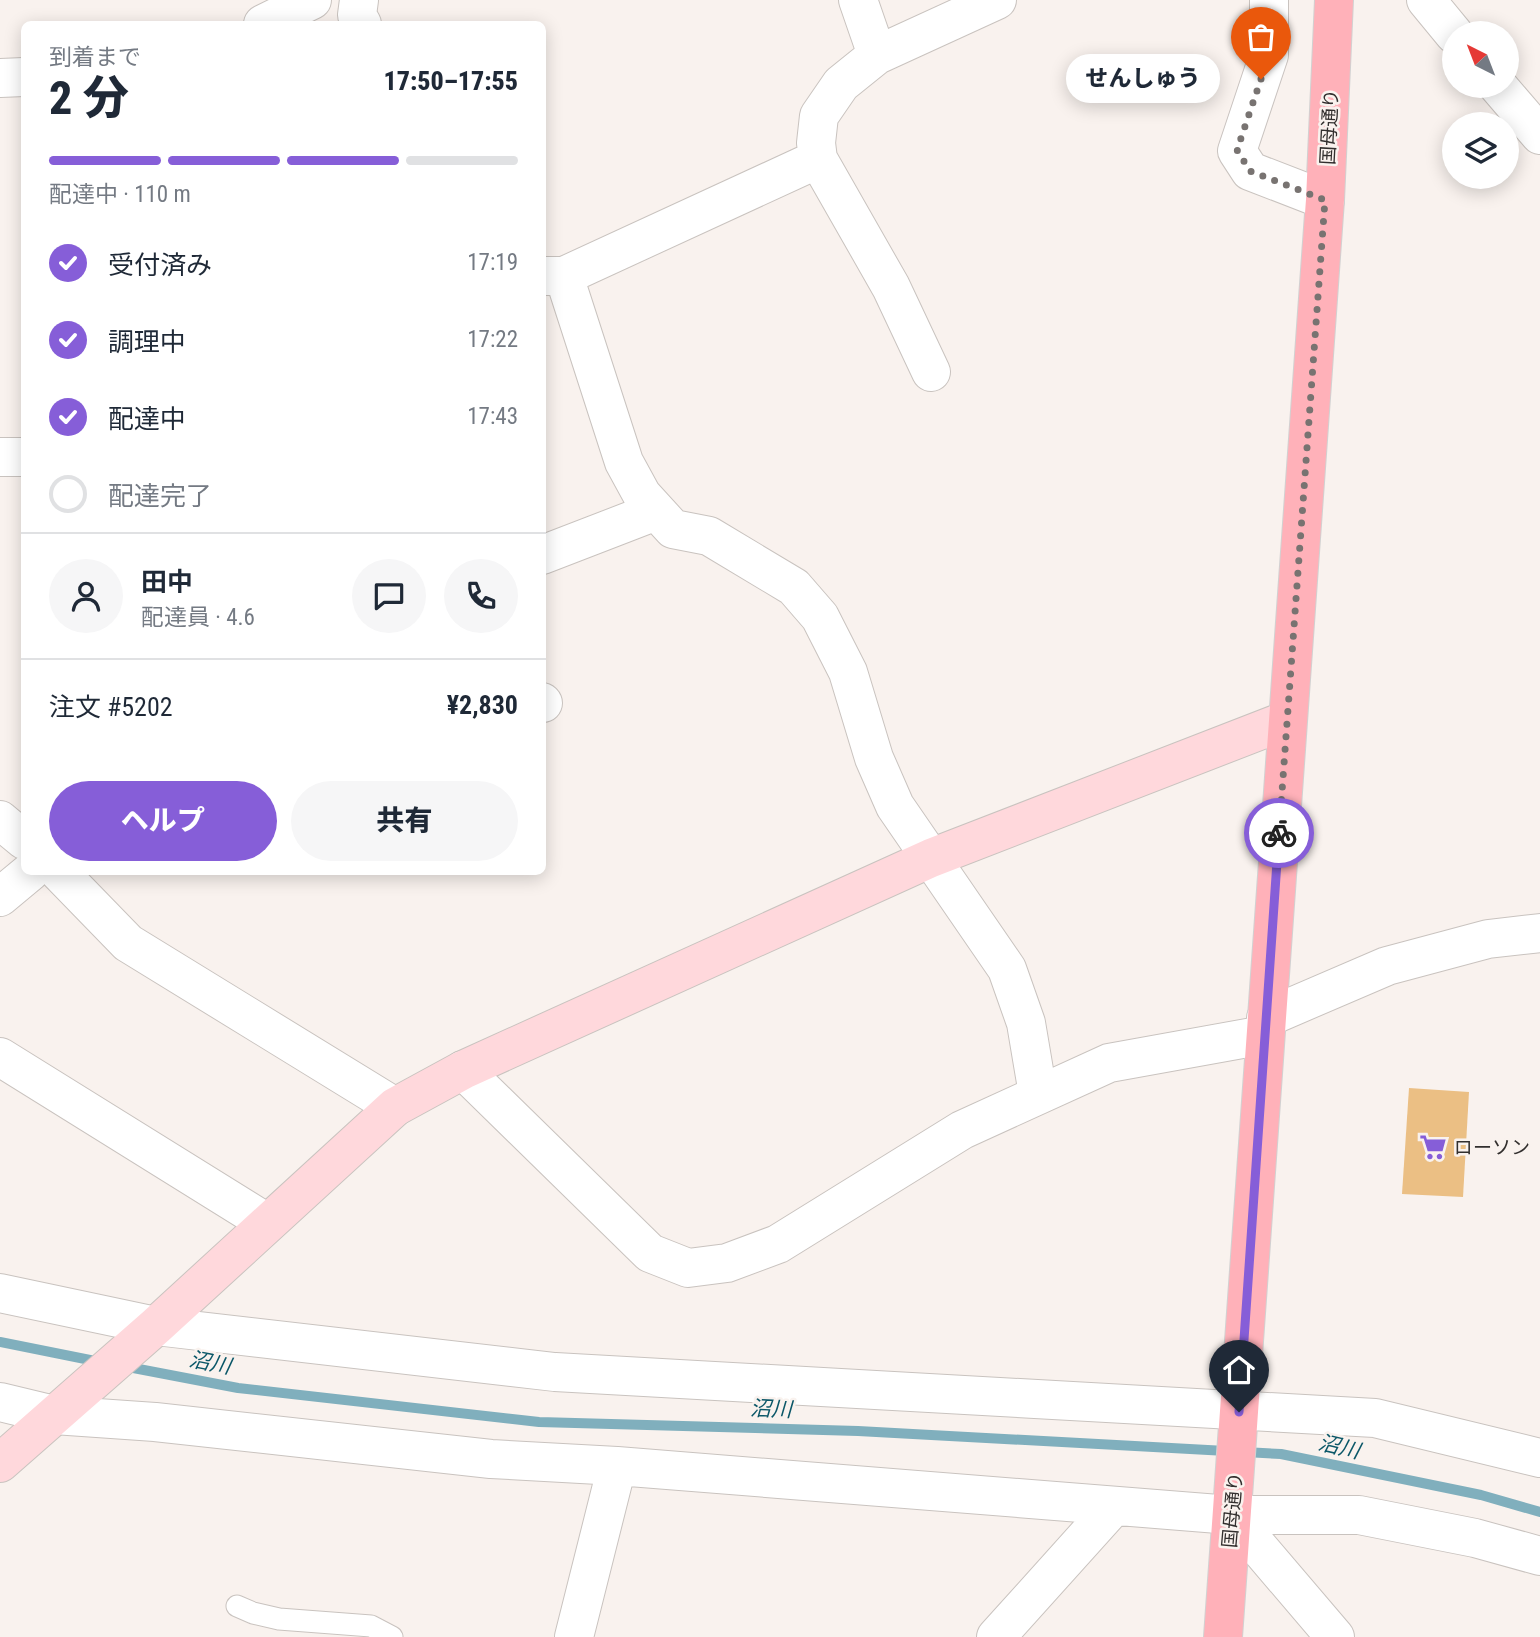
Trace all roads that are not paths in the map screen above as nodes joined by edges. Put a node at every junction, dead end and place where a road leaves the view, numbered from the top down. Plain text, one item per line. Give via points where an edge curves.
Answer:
1 (312, 0) edge
2 (359, 0) edge
3 (858, 0) edge
4 (998, 0) edge
5 (1269, 0) edge
6 (1334, 0) edge
7 (1426, 0) edge
8 (269, 21) edge
9 (360, 21) edge
10 (1443, 21) edge
11 (877, 55) junction
12 (21, 77) edge
13 (0, 78) edge
14 (1509, 98) edge
15 (1540, 135) edge
16 (818, 159) junction
17 (1325, 200) junction
18 (553, 276) edge
19 (931, 372) dead end
20 (0, 457) edge
21 (21, 457) edge
22 (656, 511) junction
23 (546, 553) edge
24 (1287, 720) junction
25 (0, 820) edge
26 (21, 838) edge
27 (931, 858) junction
28 (26, 875) edge
29 (62, 875) edge
30 (0, 897) edge
31 (1540, 933) edge
32 (1265, 1027) junction
33 (0, 1057) edge
34 (463, 1069) junction
35 (1038, 1094) junction
36 (396, 1107) junction
37 (267, 1223) junction
38 (0, 1293) edge
39 (156, 1326) junction
40 (0, 1402) edge
41 (54, 1415) junction
42 (1239, 1420) junction
43 (1540, 1458) edge
44 (0, 1463) edge
45 (617, 1466) junction
46 (1232, 1506) junction
47 (1113, 1507) junction
48 (1540, 1556) edge
49 (237, 1606) dead end
50 (392, 1637) edge
51 (573, 1637) edge
52 (996, 1637) edge
53 (1223, 1637) edge
54 (1335, 1637) edge

1 - 8 street
2 - 9 street
3 - 11 street
4 - 11 street
5 - 17 street via 1269,55 1237,150 1250,171
6 - 17 main road, 国母通り
7 - 10 street
11 - 16 street via 841,84 819,116
12 - 13 street
14 - 15 street
16 - 18 street
16 - 19 street via 891,287
17 - 24 main road, 国母通り
18 - 22 street via 624,462
20 - 21 street
22 - 23 street
22 - 27 street via 673,529 709,536 794,587 820,617 848,672 874,758 895,806
24 - 27 street
24 - 32 main road, 国母通り
25 - 26 street
27 - 34 street
27 - 35 street via 1007,969 1026,1023
28 - 30 street
29 - 36 street via 128,943
31 - 32 street via 1488,939 1387,966
32 - 35 street via 1109,1063
32 - 42 main road, 国母通り
33 - 37 street
34 - 35 street via 650,1253 688,1269 727,1263 778,1244 962,1130
34 - 36 street
36 - 37 street
37 - 39 street
38 - 39 street
39 - 41 street
39 - 42 street via 555,1372
40 - 41 street
41 - 44 street
41 - 45 street via 491,1459
42 - 43 street via 1375,1418
42 - 46 main road, 国母通り
45 - 47 street
45 - 51 street
46 - 47 street
46 - 48 street via 1359,1515
46 - 53 main road, 国母通り
46 - 54 street
47 - 52 street
49 - 50 lane via 279,1619 371,1626

